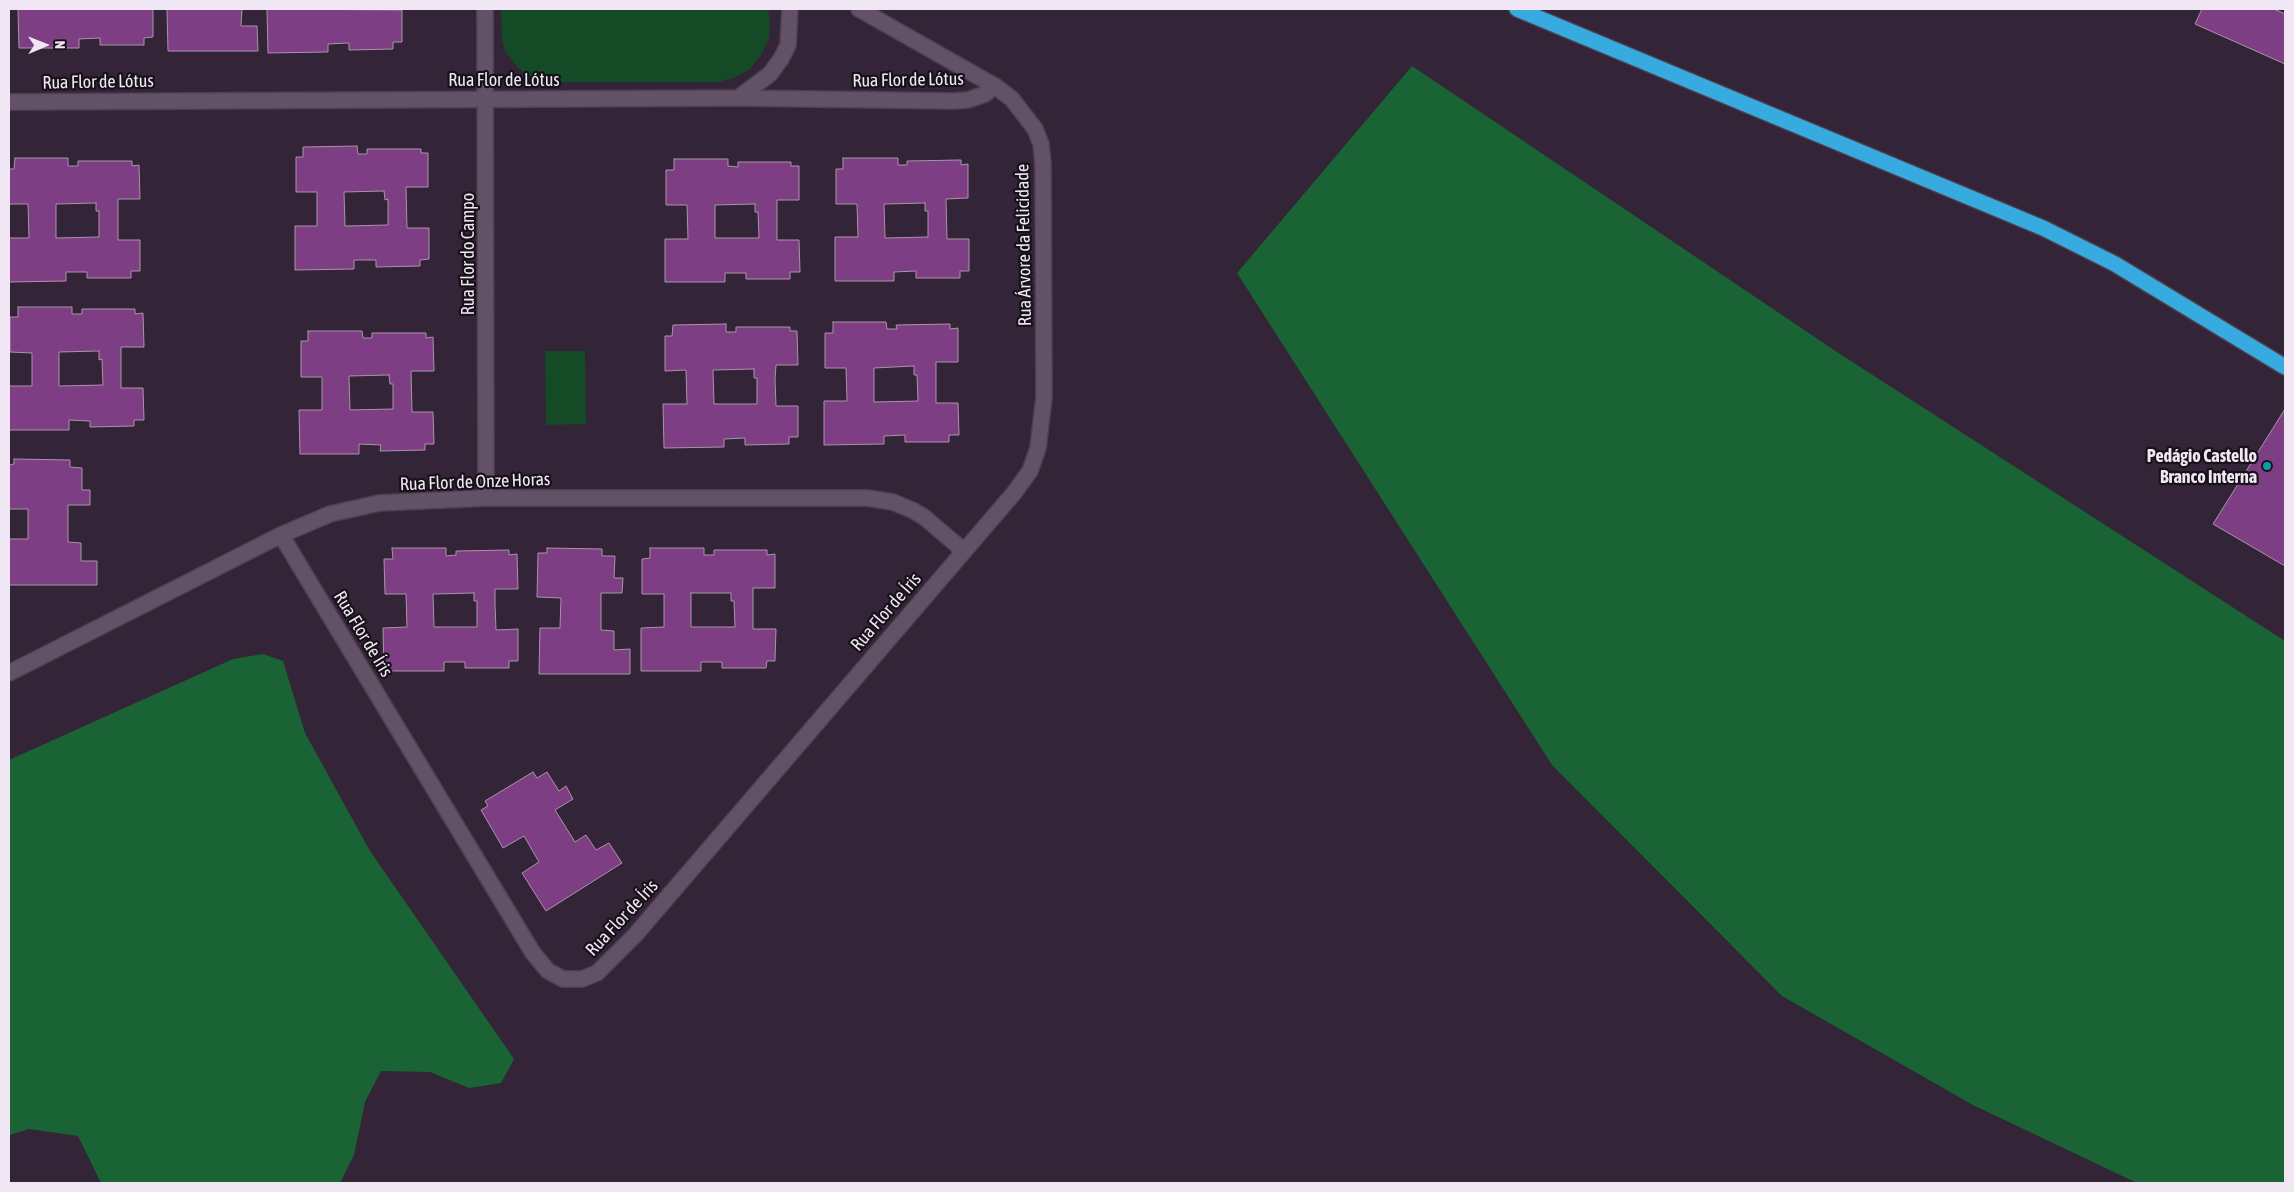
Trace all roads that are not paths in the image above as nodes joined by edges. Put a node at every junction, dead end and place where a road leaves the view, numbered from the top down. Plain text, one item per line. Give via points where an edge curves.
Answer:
1 (485, 9) edge
2 (790, 9) edge
3 (859, 9) edge
4 (1517, 9) edge
5 (994, 86) junction
6 (486, 98) junction
7 (738, 98) junction
8 (9, 102) edge
9 (2285, 367) edge
10 (486, 498) junction
11 (281, 535) junction
12 (964, 551) junction
13 (9, 673) edge

1 - 6 street, Rua Flor do Campo
2 - 7 street via 788,45 781,59 770,74
3 - 5 street, Rua Árvore da Felicidade
4 - 9 highway via 2043,228 2115,264
5 - 7 street, Rua Flor de Lótus via 985,94 968,100
5 - 12 street, Rua Árvore da Felicidade via 1027,116 1040,144 1043,164 1042,421 1038,448 1027,476
6 - 7 street, Rua Flor de Lótus
6 - 8 street, Rua Flor de Lótus
6 - 10 street, Rua Flor do Campo
10 - 11 street, Rua Flor de Onze Horas via 379,503 330,514
10 - 12 street, Rua Flor de Onze Horas via 867,498 893,502 924,516
11 - 12 street, Rua Flor de Íris via 533,953 552,975 575,981 597,973 636,934
11 - 13 street, Rua Flor de Onze Horas

